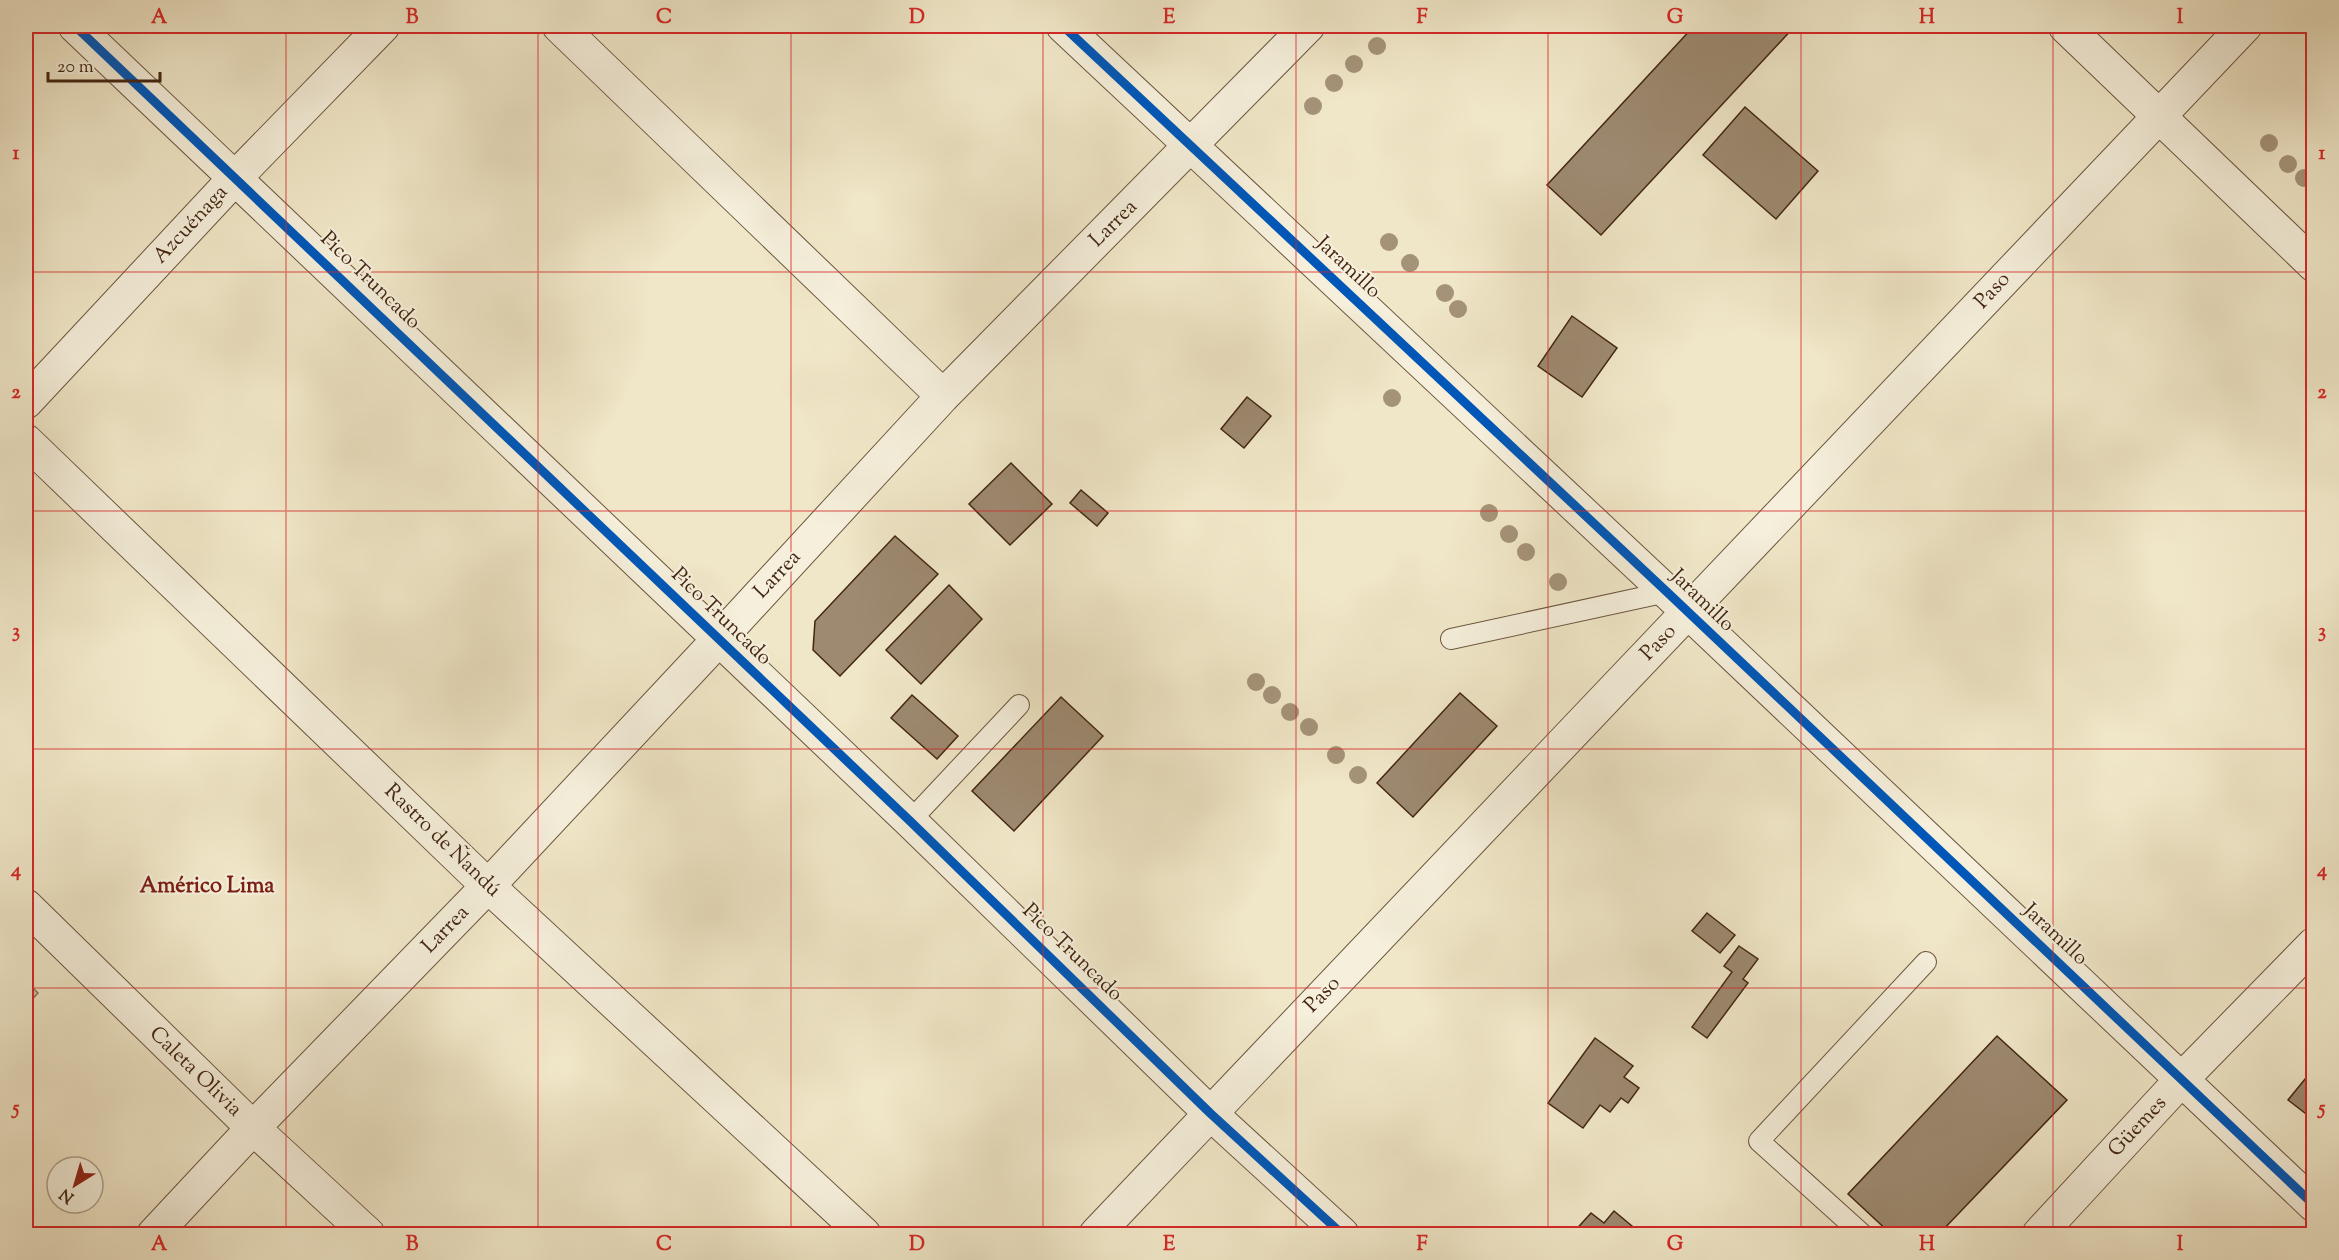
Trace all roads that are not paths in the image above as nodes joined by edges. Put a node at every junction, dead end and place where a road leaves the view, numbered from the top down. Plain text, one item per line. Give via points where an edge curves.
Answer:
1 (75, 26) edge
2 (383, 26) edge
3 (559, 26) edge
4 (1063, 26) edge
5 (1308, 26) edge
6 (2065, 26) edge
7 (2245, 26) edge
8 (2160, 115) junction
9 (1191, 146) junction
10 (236, 177) junction
11 (2313, 265) edge
12 (943, 396) junction
13 (26, 402) edge
14 (26, 441) edge
15 (1677, 603) junction
16 (719, 639) junction
17 (1451, 639) dead end
18 (1019, 705) dead end
19 (910, 820) junction
20 (488, 886) junction
21 (26, 906) edge
22 (2313, 944) edge
23 (1926, 962) dead end
24 (2182, 1079) junction
25 (1210, 1113) junction
26 (253, 1128) junction
27 (2313, 1205) edge
28 (154, 1234) edge
29 (368, 1234) edge
30 (864, 1234) edge
31 (1096, 1234) edge
32 (1342, 1234) edge
33 (1862, 1234) edge
34 (2040, 1234) edge

1 - 10 street, Pico Truncado
2 - 10 street, Azcuénaga
3 - 12 street
4 - 9 street, Jaramillo
5 - 9 street, Larrea
6 - 8 street
7 - 8 street, Paso
8 - 11 street
8 - 15 street, Paso
9 - 12 street, Larrea
9 - 15 street, Jaramillo
10 - 13 street, Azcuénaga
10 - 16 street, Pico Truncado
12 - 16 street, Larrea
14 - 20 street, Rastro de Ñandú
15 - 17 lane
15 - 24 street, Jaramillo
15 - 25 street, Paso
16 - 19 street, Pico Truncado
16 - 20 street, Larrea
18 - 19 lane
19 - 25 street, Pico Truncado
20 - 26 street, Larrea
20 - 30 street, Rastro de Ñandú
21 - 26 street, Caleta Olivia
22 - 24 street, Güemes
23 - 33 lane via 1759,1141
24 - 27 street, Jaramillo
24 - 34 street, Güemes
25 - 31 street, Paso
25 - 32 street, Pico Truncado
26 - 28 street, Larrea
26 - 29 street, Caleta Olivia

